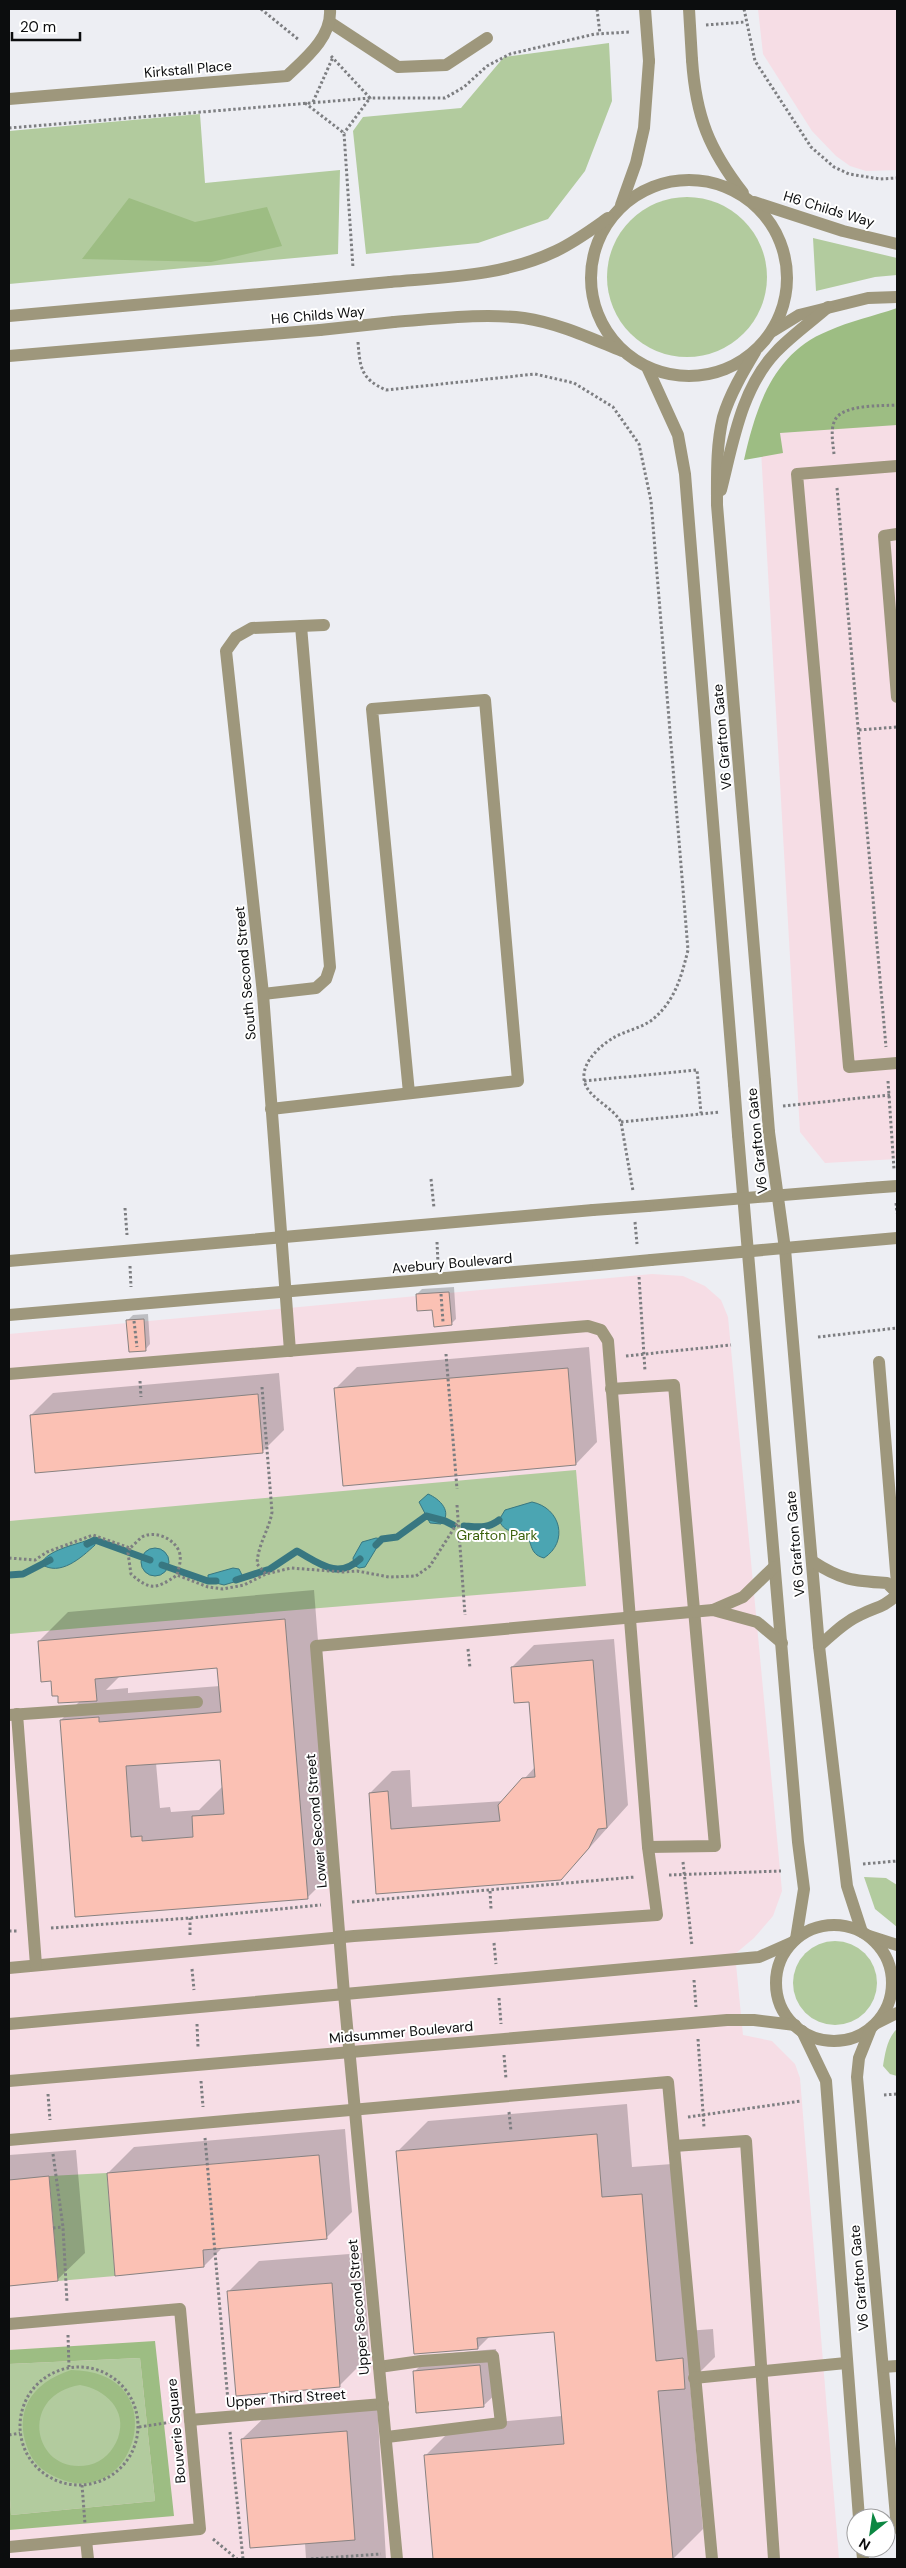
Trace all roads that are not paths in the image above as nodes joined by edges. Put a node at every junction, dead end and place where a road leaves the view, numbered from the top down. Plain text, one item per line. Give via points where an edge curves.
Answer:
1 (330, 9) edge
2 (645, 9) edge
3 (689, 9) edge
4 (331, 23) junction
5 (487, 38) dead end
6 (9, 98) edge
7 (749, 199) junction
8 (621, 205) junction
9 (612, 215) junction
10 (897, 244) edge
11 (897, 297) edge
12 (828, 307) junction
13 (9, 316) edge
14 (773, 331) junction
15 (624, 352) junction
16 (755, 352) junction
17 (9, 356) edge
18 (647, 367) junction
19 (897, 466) edge
20 (718, 505) junction
21 (897, 534) edge
22 (324, 625) dead end
23 (301, 626) junction
24 (897, 696) edge
25 (263, 994) junction
26 (892, 1064) edge
27 (409, 1093) junction
28 (271, 1109) junction
29 (896, 1185) edge
30 (778, 1195) junction
31 (742, 1198) junction
32 (280, 1237) junction
33 (897, 1238) edge
34 (785, 1249) junction
35 (746, 1253) junction
36 (9, 1261) edge
37 (285, 1292) junction
38 (9, 1315) edge
39 (290, 1351) junction
40 (879, 1362) dead end
41 (9, 1374) edge
42 (611, 1389) junction
43 (812, 1561) junction
44 (774, 1568) junction
45 (897, 1584) edge
46 (897, 1594) edge
47 (694, 1610) junction
48 (713, 1610) junction
49 (628, 1616) junction
50 (782, 1643) junction
51 (819, 1646) junction
52 (197, 1702) dead end
53 (13, 1715) edge
54 (648, 1847) junction
55 (864, 1933) junction
56 (340, 1937) junction
57 (794, 1941) junction
58 (897, 1945) edge
59 (36, 1965) junction
60 (9, 1968) edge
61 (344, 1994) junction
62 (897, 2013) edge
63 (9, 2024) edge
64 (872, 2026) junction
65 (799, 2028) junction
66 (350, 2052) junction
67 (9, 2081) edge
68 (354, 2111) junction
69 (9, 2140) edge
70 (674, 2146) junction
71 (9, 2324) edge
72 (846, 2363) junction
73 (897, 2366) edge
74 (378, 2367) junction
75 (883, 2367) junction
76 (760, 2372) junction
77 (694, 2378) junction
78 (383, 2404) junction
79 (190, 2420) junction
80 (387, 2437) junction
81 (858, 2508) edge
82 (897, 2528) edge
83 (86, 2540) junction
84 (9, 2547) edge
85 (397, 2556) edge
86 (88, 2559) edge
87 (712, 2559) edge
88 (774, 2559) edge

1 - 4 street
2 - 8 street, bridge via 649,61 644,128 636,164
3 - 7 street, bridge via 693,78 706,136 721,164
4 - 5 street via 398,67 446,65
4 - 6 street, Kirkstall Place via 312,52 287,76
7 - 8 street via 722,184 696,179 669,181 643,190
7 - 10 street, H6 Childs Way via 843,231
7 - 14 street via 771,222 784,248 788,276 785,305
8 - 9 street
9 - 13 street, H6 Childs Way, bridge via 556,251 510,268 468,275
9 - 15 street via 597,241 591,270 593,301 605,329
11 - 12 street via 868,298
12 - 14 street via 800,315
12 - 20 street via 776,352 758,376 746,399
14 - 16 street
15 - 17 street, H6 Childs Way, bridge via 564,328 525,318 472,316
15 - 18 street
16 - 18 street via 731,368 703,376 674,376
16 - 20 street, V6 Grafton Gate via 736,384 723,417 716,462
18 - 31 street, V6 Grafton Gate, bridge via 678,435 685,474
19 - 26 street via 797,474 849,1067
20 - 30 street, V6 Grafton Gate, bridge via 769,1132
21 - 24 street via 884,536
22 - 23 street
23 - 25 street via 330,967 326,979 316,988
23 - 25 street, South Second Street via 252,628 236,637 226,651
25 - 28 street, South Second Street
27 - 27 street via 518,1081 485,700 372,708
27 - 28 street
28 - 32 street, South Second Street
29 - 30 street, bridge
30 - 31 street
30 - 34 street, V6 Grafton Gate
31 - 32 street, bridge
31 - 35 street, V6 Grafton Gate
32 - 36 street
32 - 37 street, South Second Street
33 - 34 street, Avebury Boulevard
34 - 35 street, Avebury Boulevard
34 - 43 street, V6 Grafton Gate
35 - 37 street, Avebury Boulevard, bridge
35 - 44 street, V6 Grafton Gate
37 - 38 street, Avebury Boulevard
37 - 39 street, South Second Street
39 - 41 street
39 - 42 street via 588,1326 601,1330 608,1341
40 - 45 street
42 - 47 street via 674,1385
42 - 49 street
43 - 46 street via 840,1578 887,1583
43 - 51 street, V6 Grafton Gate
44 - 48 street via 743,1597
44 - 50 street, V6 Grafton Gate
46 - 51 street via 883,1607 860,1614
47 - 48 street
47 - 49 street
47 - 54 street via 715,1846
48 - 50 street via 757,1622
49 - 54 street
49 - 56 street, Lower Second Street via 316,1646
50 - 57 street, V6 Grafton Gate via 804,1889
51 - 55 street, V6 Grafton Gate via 847,1886 854,1916
52 - 53 street
53 - 59 street
54 - 56 street via 657,1915
55 - 57 street via 828,1925 806,1932
55 - 58 street
55 - 64 street via 881,1949 890,1968 892,1988 886,2008
56 - 59 street
56 - 61 street, Lower Second Street
57 - 61 street via 760,1957
57 - 65 street via 783,1956 776,1985 785,2014
59 - 60 street
61 - 63 street
61 - 66 street, Lower Second Street
62 - 64 street
64 - 65 street via 855,2036 837,2040 813,2036
64 - 75 street, V6 Grafton Gate via 859,2058 857,2077
65 - 66 street, Midsummer Boulevard via 754,2020 727,2020
65 - 72 street, V6 Grafton Gate via 826,2081
66 - 67 street, Midsummer Boulevard
66 - 68 street, Upper Second Street
68 - 69 street
68 - 70 street via 668,2082
68 - 74 street, Upper Second Street
70 - 76 street via 746,2142
70 - 77 street
71 - 79 street, Bouverie Square via 180,2309
72 - 76 street
72 - 81 street, V6 Grafton Gate
73 - 75 street
74 - 78 street, Upper Second Street
74 - 80 street via 493,2356 501,2422
75 - 82 street, V6 Grafton Gate
76 - 77 street
76 - 88 street
77 - 87 street
78 - 79 street, Upper Third Street
78 - 80 street, Upper Second Street
79 - 83 street, Bouverie Square via 200,2530
80 - 85 street, Upper Second Street
83 - 84 street
83 - 86 street

